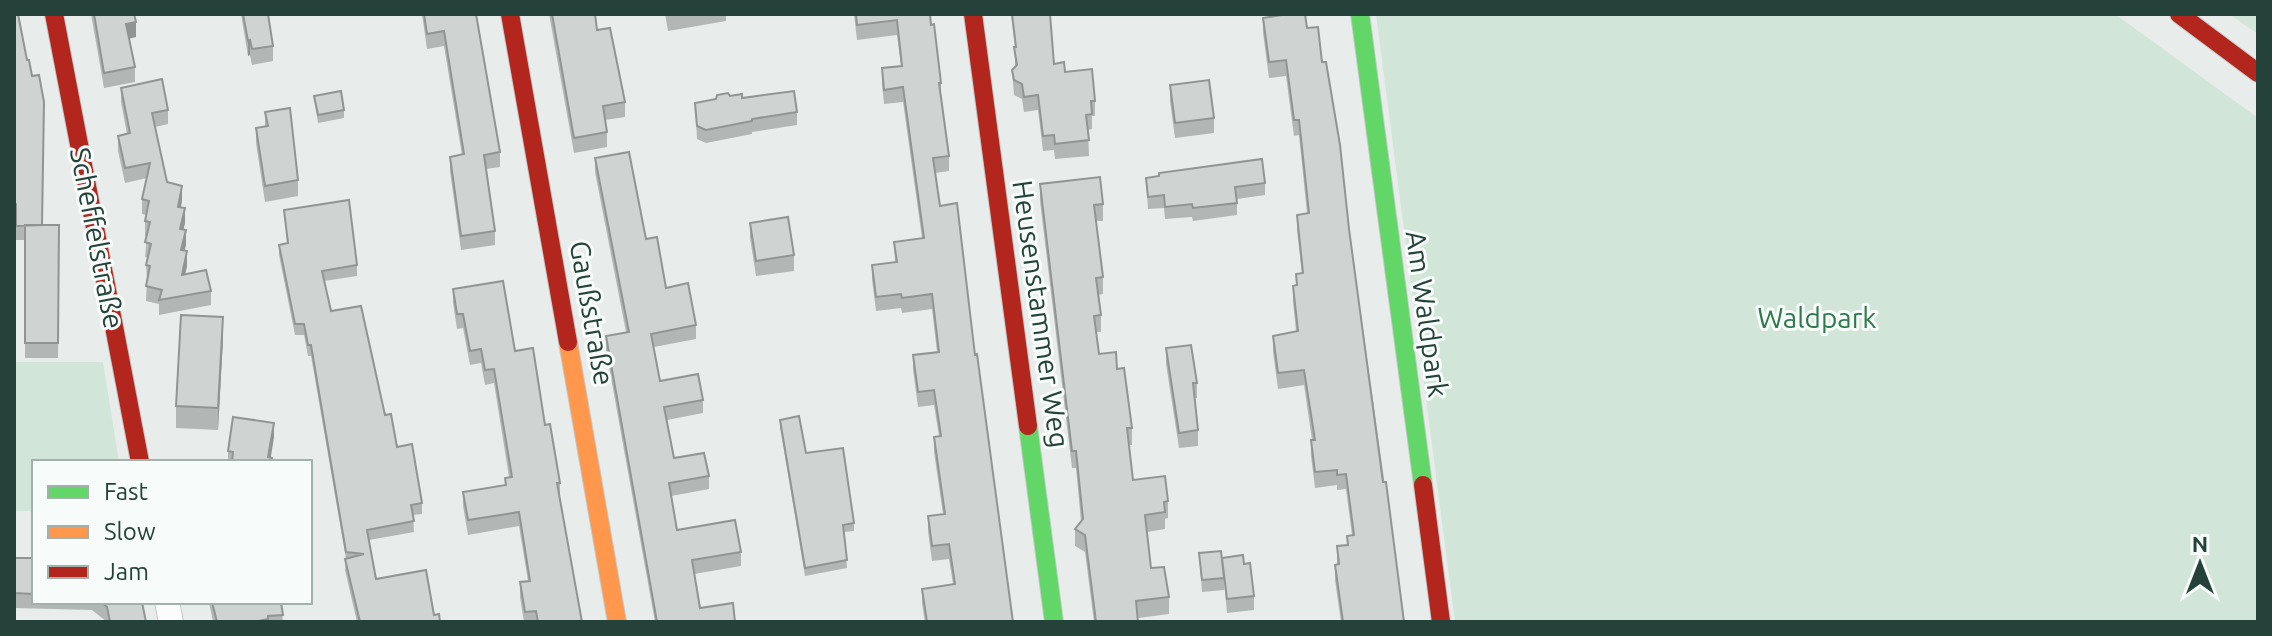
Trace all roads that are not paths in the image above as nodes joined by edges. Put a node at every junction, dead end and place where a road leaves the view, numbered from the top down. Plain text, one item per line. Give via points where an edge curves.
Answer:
1 (54, 14) edge
2 (510, 14) edge
3 (973, 14) edge
4 (1360, 14) edge
5 (2179, 14) edge
6 (2258, 73) edge
7 (140, 460) edge
8 (617, 622) edge
9 (1054, 622) edge
10 (1441, 622) edge

1 - 7 street, Scheffelstraße
2 - 8 street, Gaußstraße
3 - 9 street, Heusenstammer Weg
4 - 10 street, Am Waldpark
5 - 6 street

